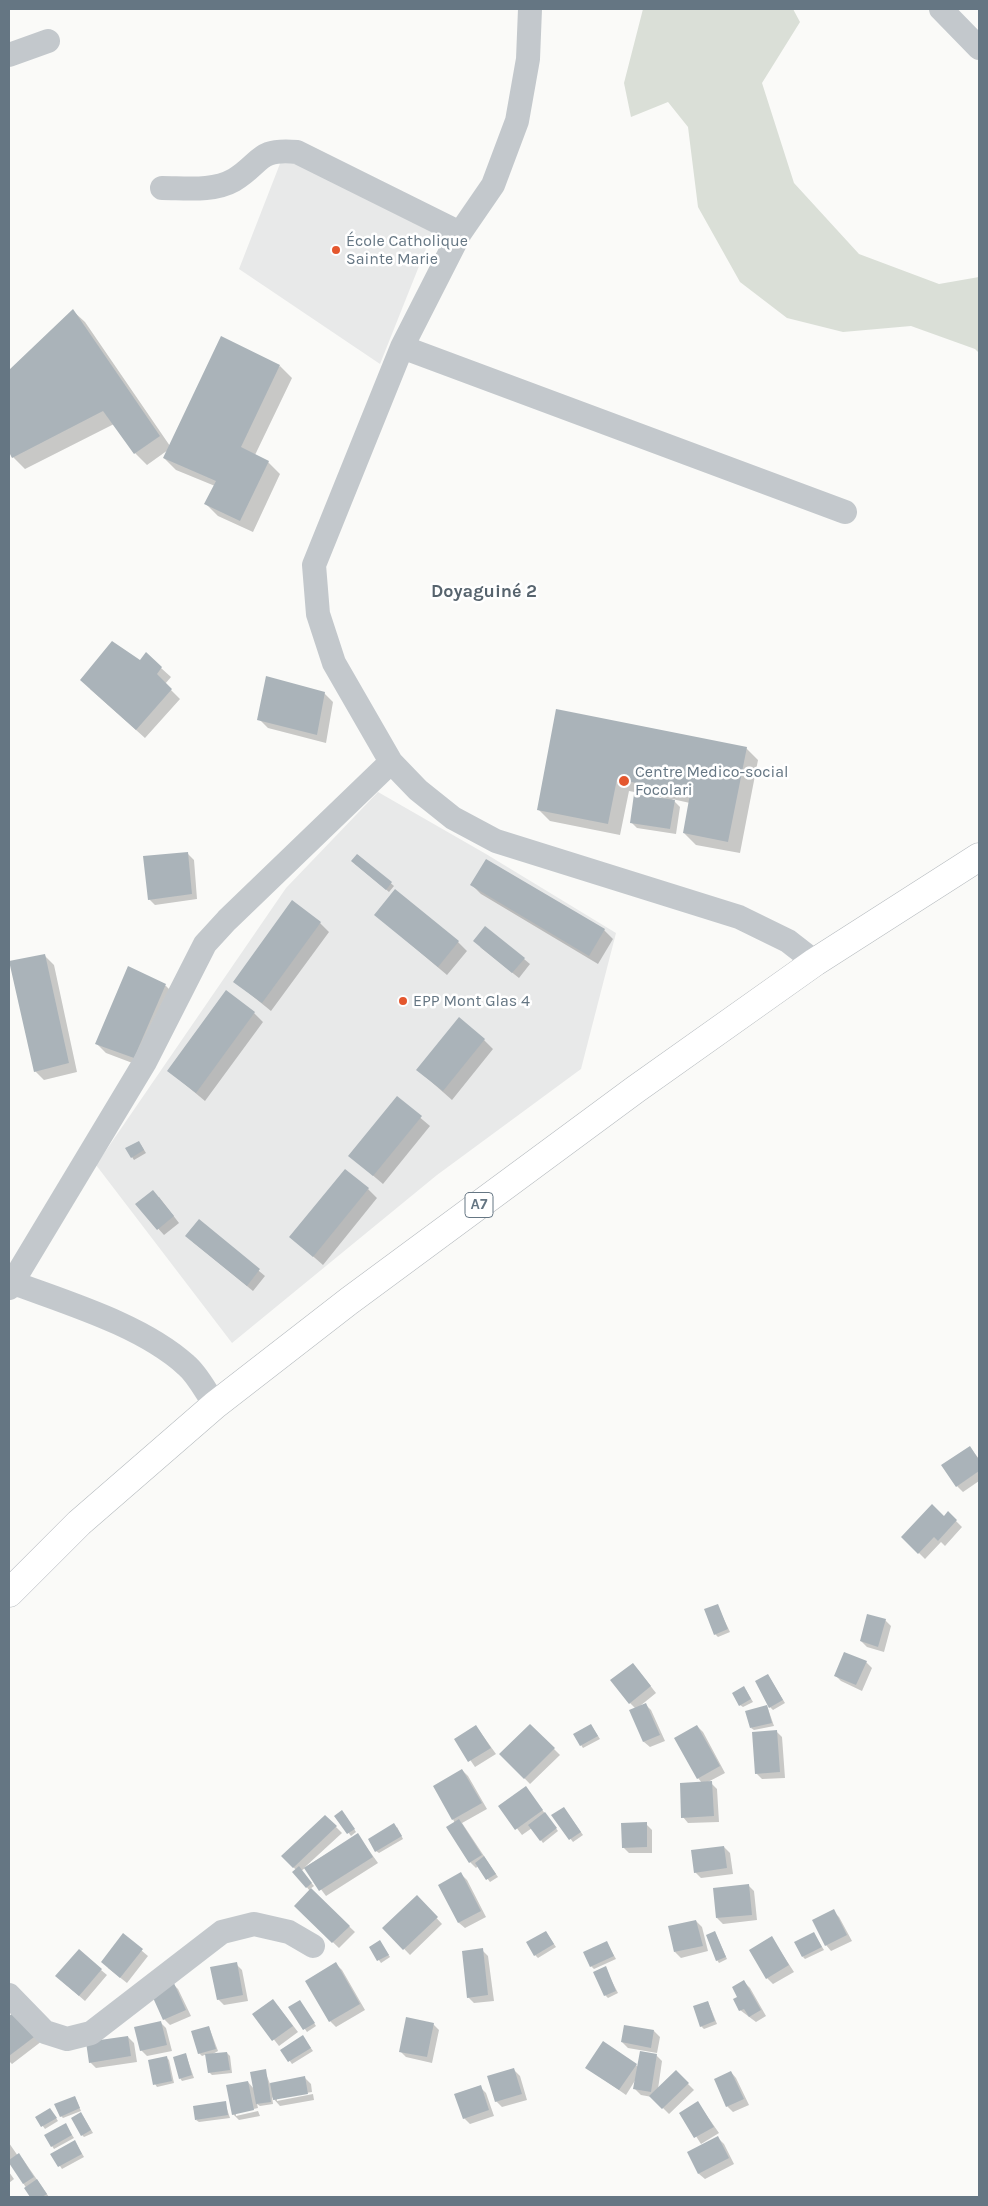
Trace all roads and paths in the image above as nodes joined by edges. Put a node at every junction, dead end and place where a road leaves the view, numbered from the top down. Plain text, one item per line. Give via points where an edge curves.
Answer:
1 (530, 9) edge
2 (941, 9) edge
3 (48, 41) dead end
4 (979, 48) edge
5 (9, 55) edge
6 (162, 188) dead end
7 (460, 233) junction
8 (402, 347) junction
9 (845, 512) dead end
10 (391, 762) junction
11 (979, 857) edge
12 (815, 962) junction
13 (10, 1285) edge
14 (215, 1405) junction
15 (9, 1593) edge
16 (313, 1946) dead end
17 (9, 1994) edge

1 - 7 street via 528,59 517,121 493,185
2 - 4 street
3 - 5 street
6 - 7 street via 212,187 233,180 256,160 277,150 297,152
7 - 8 street
8 - 9 street
8 - 10 street via 314,565 318,614 334,663
10 - 12 street via 418,790 453,818 496,841 739,917 788,941
10 - 13 street via 205,944 145,1062
11 - 12 main road, A7
12 - 14 main road, A7 via 628,1095 349,1301
13 - 14 street via 96,1314 161,1346 188,1366
14 - 15 main road, A7 via 79,1523
16 - 17 street via 289,1932 254,1924 222,1932 91,2034 67,2039 45,2032

